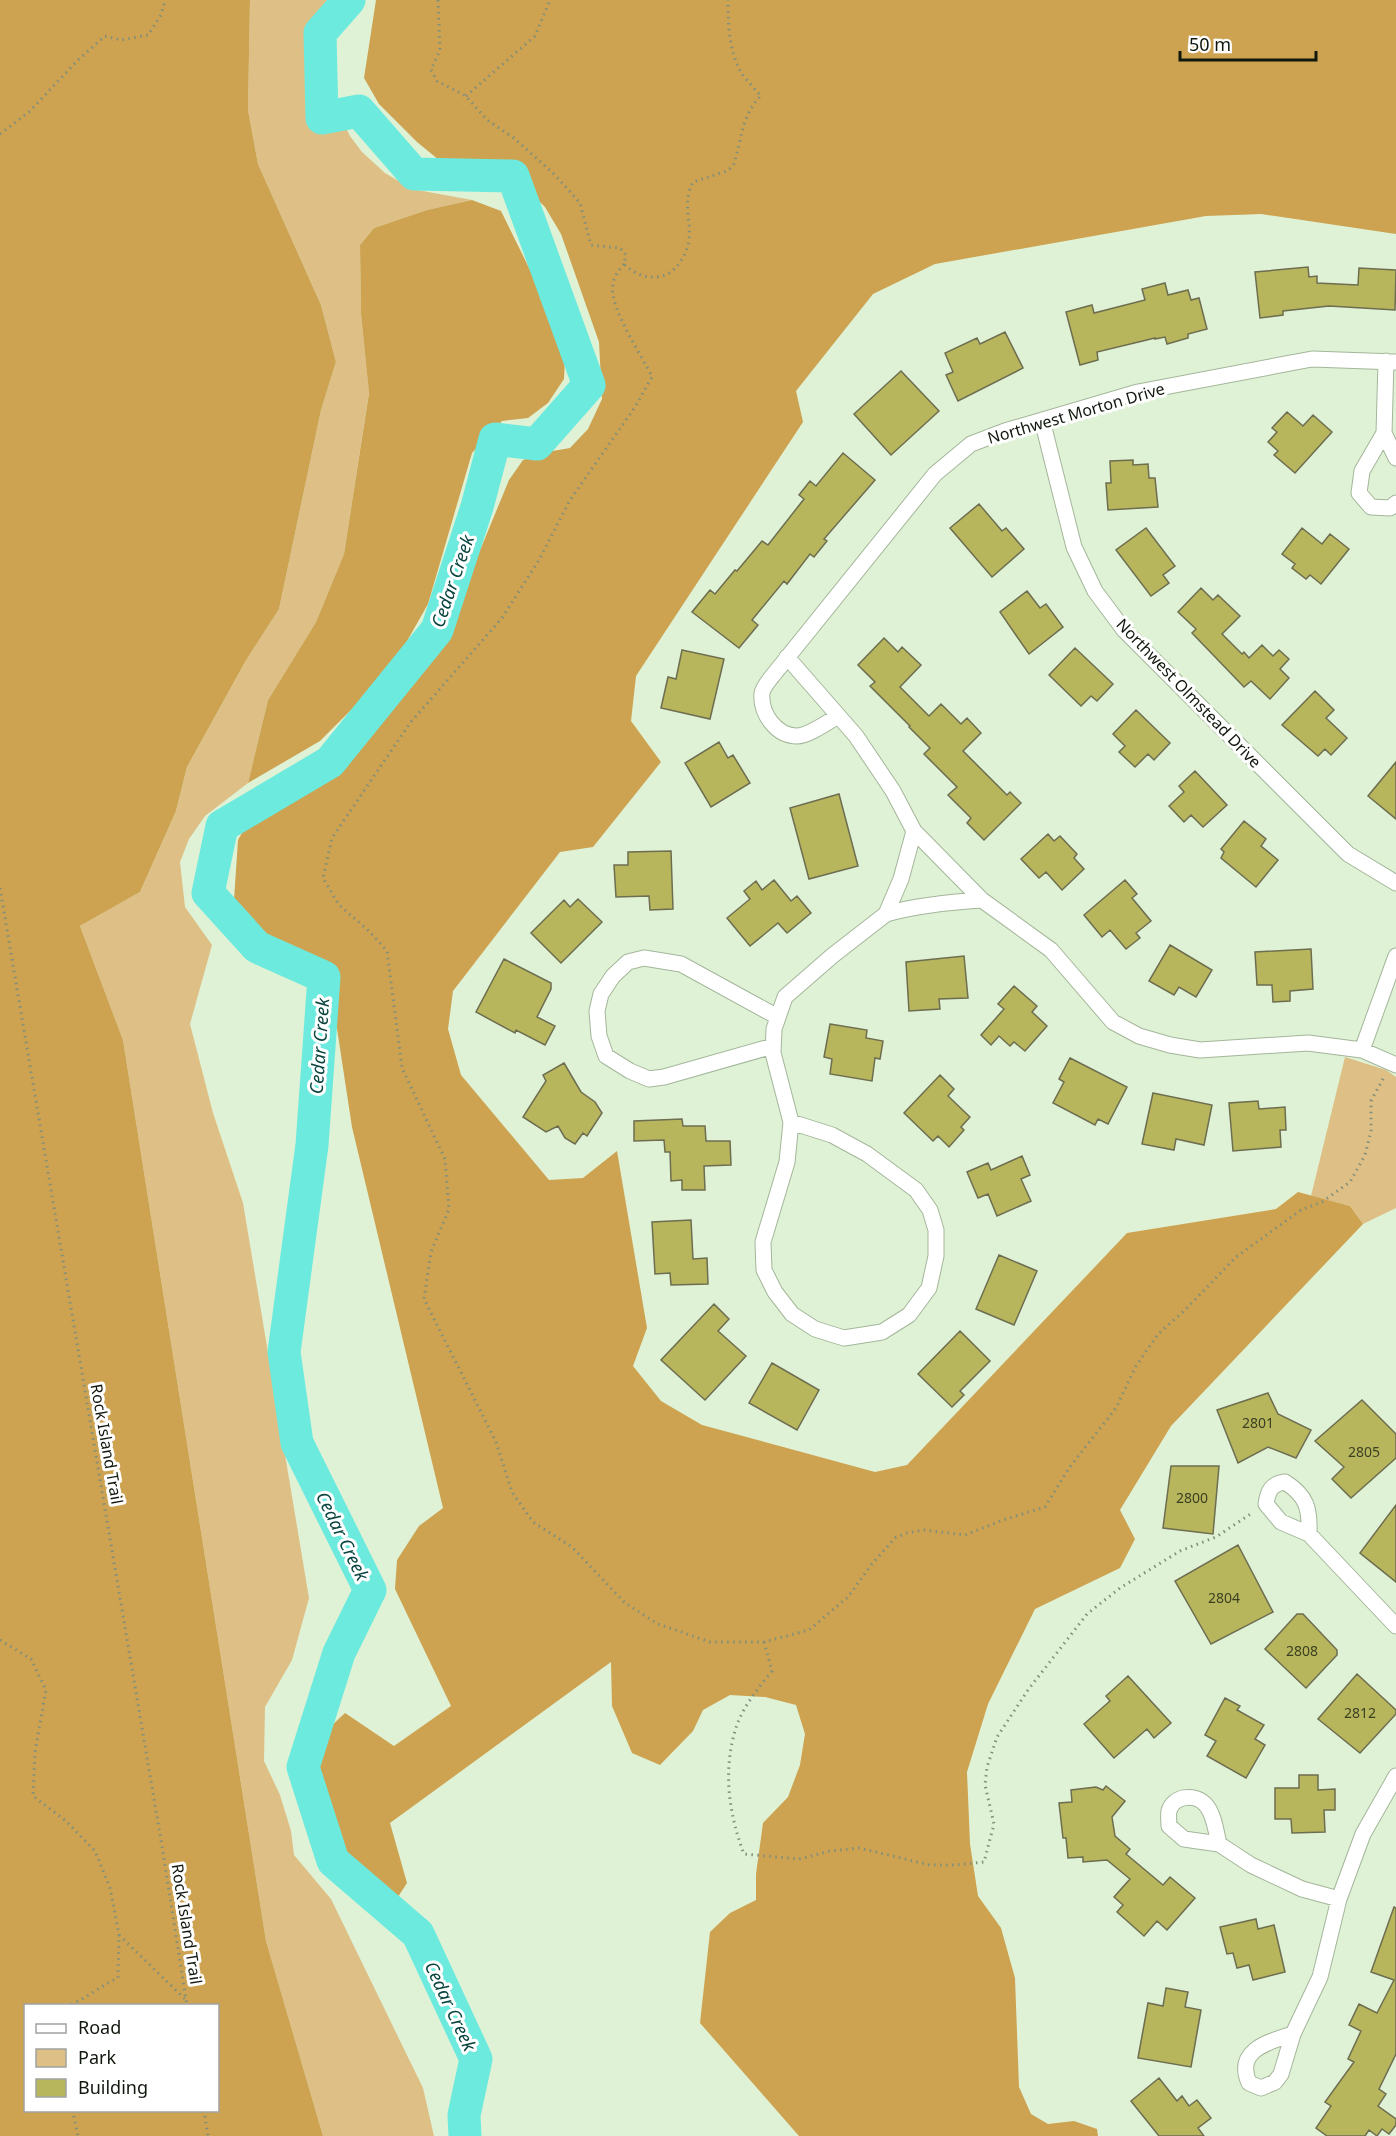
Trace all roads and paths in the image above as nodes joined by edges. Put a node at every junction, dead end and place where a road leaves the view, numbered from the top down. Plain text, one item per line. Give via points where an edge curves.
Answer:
1 (165, 0) edge
2 (438, 0) edge
3 (550, 0) edge
4 (728, 0) edge
5 (466, 96) junction
6 (0, 134) edge
7 (624, 264) junction
8 (1391, 361) edge
9 (1042, 420) junction
10 (1383, 433) junction
11 (1396, 458) edge
12 (1396, 502) edge
13 (787, 657) junction
14 (838, 716) junction
15 (914, 831) junction
16 (1396, 883) edge
17 (0, 888) edge
18 (982, 900) junction
19 (886, 914) junction
20 (1396, 957) edge
21 (777, 1019) junction
22 (773, 1046) junction
23 (1362, 1050) junction
24 (1396, 1065) edge
25 (1384, 1077) dead end
26 (791, 1122) junction
27 (1266, 1504) junction
28 (1309, 1534) junction
29 (1396, 1626) edge
30 (0, 1640) edge
31 (764, 1642) junction
32 (1396, 1776) edge
33 (1219, 1844) dead end
34 (1339, 1899) junction
35 (120, 1935) junction
36 (186, 2000) junction
37 (73, 2004) edge
38 (187, 2004) edge
39 (1293, 2034) dead end
40 (75, 2112) edge
41 (204, 2112) edge
42 (78, 2136) edge
43 (208, 2136) edge

1 - 6 path via 161,15 147,35 121,40 105,36 29,112
2 - 5 path via 440,50 431,70 437,81
3 - 5 path via 535,36
4 - 7 path via 734,57 742,74 761,96 746,117 733,166 693,182 689,189 688,250 677,266 666,276 647,278
5 - 7 path via 487,120 514,138 556,176 580,203 591,245 620,248 626,255
7 - 31 path via 612,285 615,302 652,377 570,500 502,618 410,723 332,837 323,878 339,905 387,951 402,1068 445,1159 449,1209 431,1252 424,1299 496,1442 512,1492 533,1522 572,1547 625,1603 657,1624 710,1642
8 - 9 street, Northwest Morton Drive via 1312,359 1138,393
8 - 10 street
9 - 13 street, Northwest Morton Drive via 971,444 934,474
9 - 16 street, Northwest Olmstead Drive via 1074,547 1095,591 1124,630 1348,854
10 - 11 street
10 - 12 street via 1362,471 1359,493 1371,507 1390,508
13 - 14 street
13 - 14 street, Northwest Morton Drive via 762,692 764,711 777,730 797,736
14 - 15 street via 893,791
15 - 18 street
15 - 19 street via 901,879
17 - 36 path, Rock Island Trail
18 - 19 street via 942,902
18 - 23 street via 1051,950 1113,1022 1139,1036 1200,1050 1308,1043
19 - 21 street via 796,985 785,997
20 - 23 street
21 - 22 street
21 - 22 street via 681,964 644,958 628,962 613,976 601,994 597,1011 606,1056 649,1079
22 - 26 street
23 - 24 street
25 - 31 path via 1371,1101 1371,1131 1365,1155 1350,1182 1322,1202 1301,1210 1236,1257 1158,1334 1116,1408 1069,1468 1045,1508 965,1535 924,1530 895,1538 848,1597 809,1630
26 - 26 street via 787,1162 763,1242 764,1270 792,1314 815,1329 844,1338 882,1332 909,1315 929,1288 936,1256 936,1230 930,1210 916,1190 867,1154 832,1135
27 - 28 street via 1281,1522
27 - 28 street via 1268,1492 1285,1482 1306,1502
27 - 31 path via 1216,1537 1180,1551 1120,1588 1087,1614 997,1737 985,1785 994,1824 984,1862 930,1865 859,1848 799,1859 744,1854 734,1827 729,1759 739,1721 753,1694 772,1671
28 - 29 street
30 - 35 path via 31,1659 46,1690 35,1752 33,1796 66,1821 94,1851 110,1888
32 - 34 street via 1363,1834
33 - 34 street via 1251,1865 1302,1889
34 - 39 street via 1320,1977
35 - 36 path
35 - 37 path via 118,1978
36 - 38 path, Rock Island Trail
40 - 42 path
41 - 43 path

